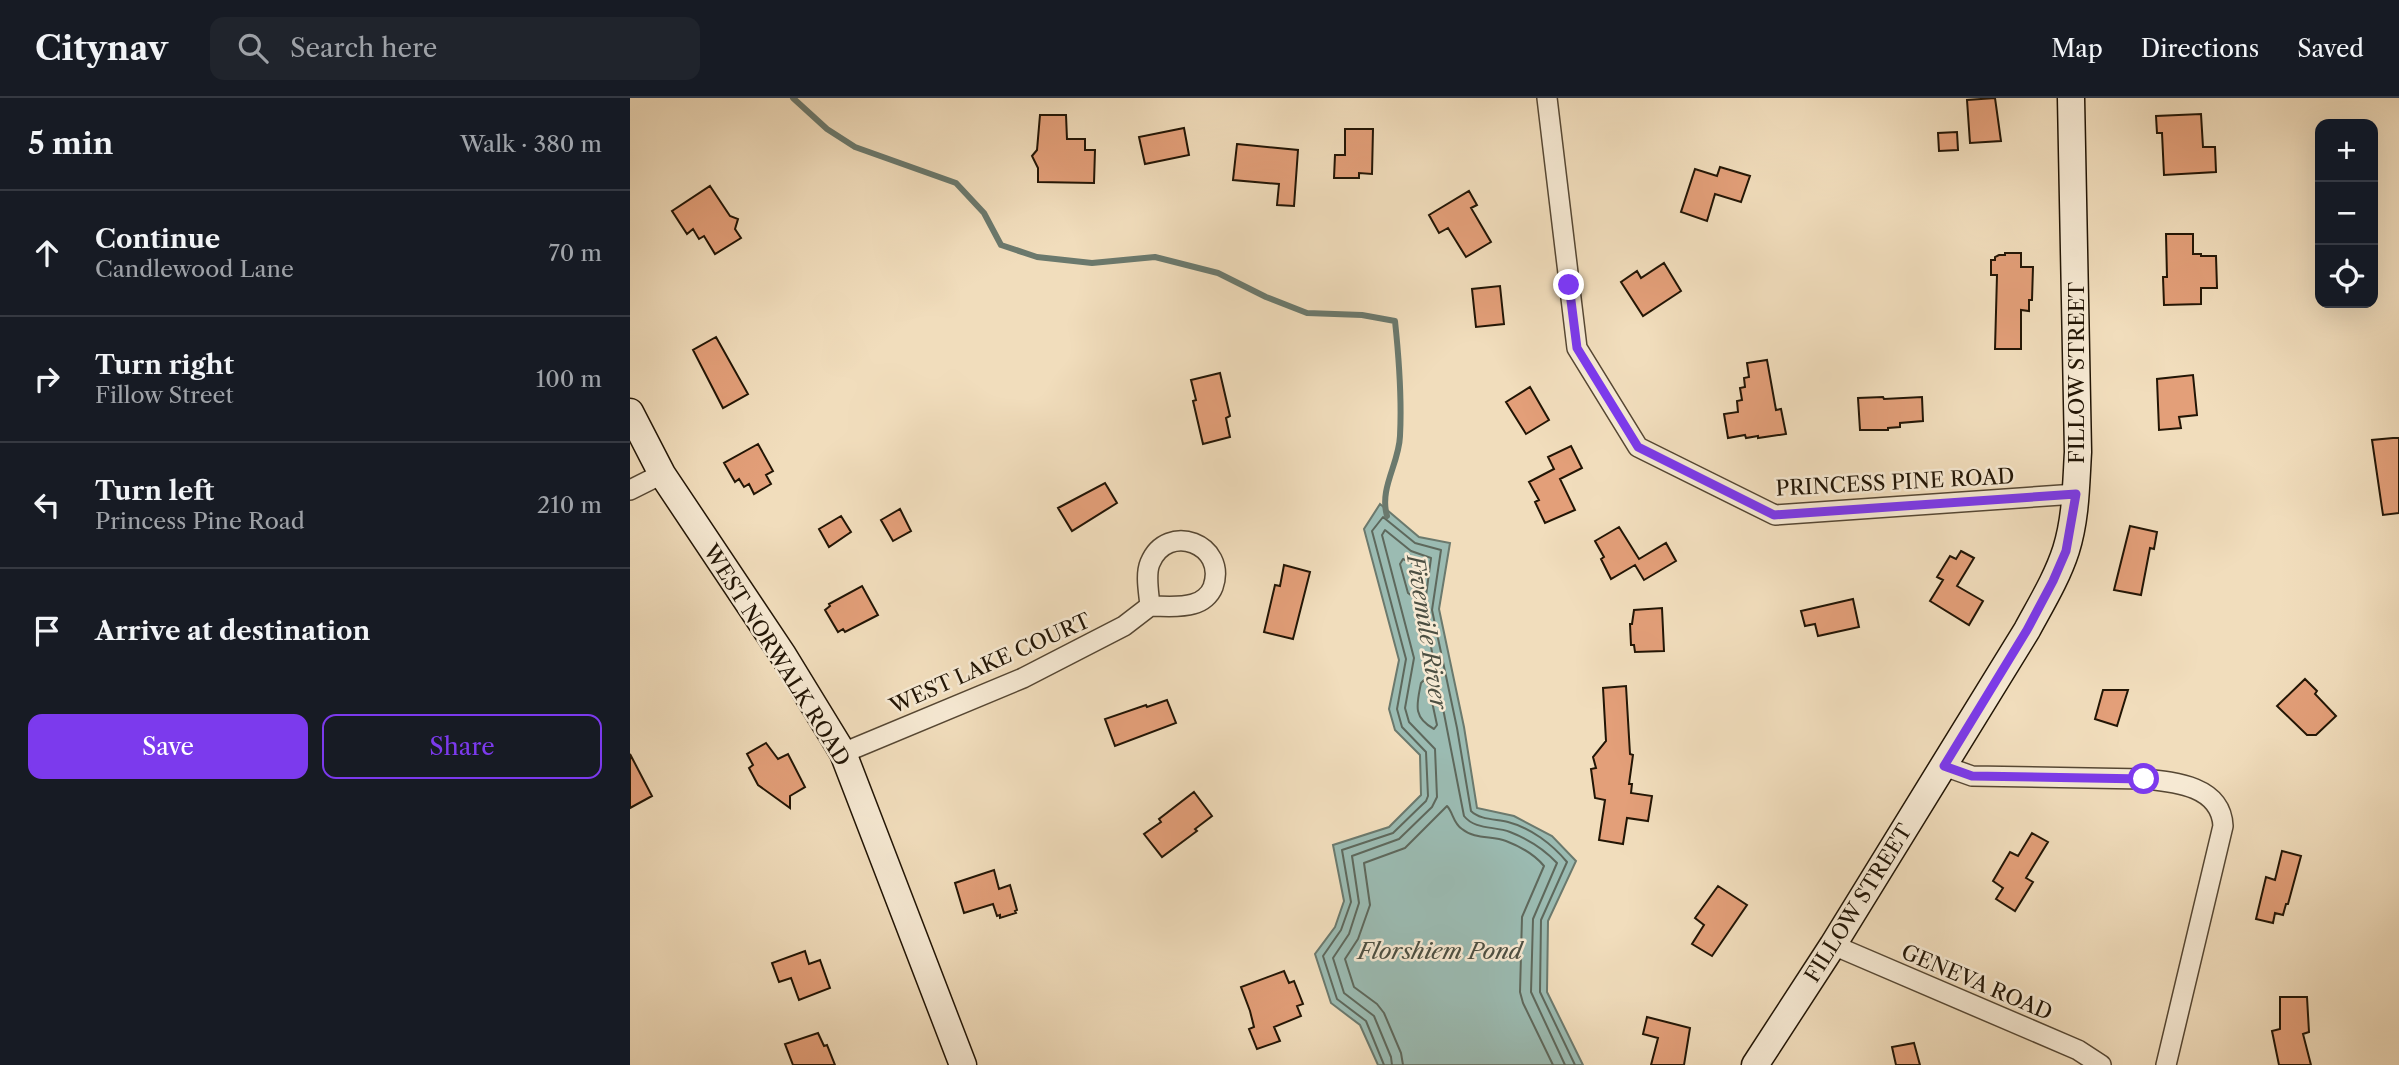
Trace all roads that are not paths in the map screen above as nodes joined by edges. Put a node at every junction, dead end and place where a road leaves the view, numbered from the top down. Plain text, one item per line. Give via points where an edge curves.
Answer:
1 (1547, 98) edge
2 (2071, 98) edge
3 (630, 412) edge
4 (662, 474) junction
5 (630, 490) edge
6 (2076, 494) junction
7 (1150, 606) dead end
8 (843, 753) junction
9 (1944, 766) junction
10 (1833, 945) junction
11 (963, 1065) edge
12 (1755, 1065) edge
13 (2101, 1065) edge
14 (2166, 1065) edge

1 - 6 street, PRINCESS PINE ROAD via 1577,348 1638,447 1774,515
2 - 6 main road, FILLOW STREET
3 - 4 main road, WEST NORWALK ROAD
4 - 5 street
4 - 8 main road, WEST NORWALK ROAD
6 - 9 main road, FILLOW STREET via 2068,542 2053,581
7 - 8 street, WEST LAKE COURT via 1124,626 1023,678
8 - 11 main road, WEST NORWALK ROAD
9 - 10 main road, FILLOW STREET
9 - 14 street via 1972,776 2173,782 2200,790 2218,808 2222,826
10 - 12 main road, FILLOW STREET
10 - 13 street, GENEVA ROAD via 2078,1050

